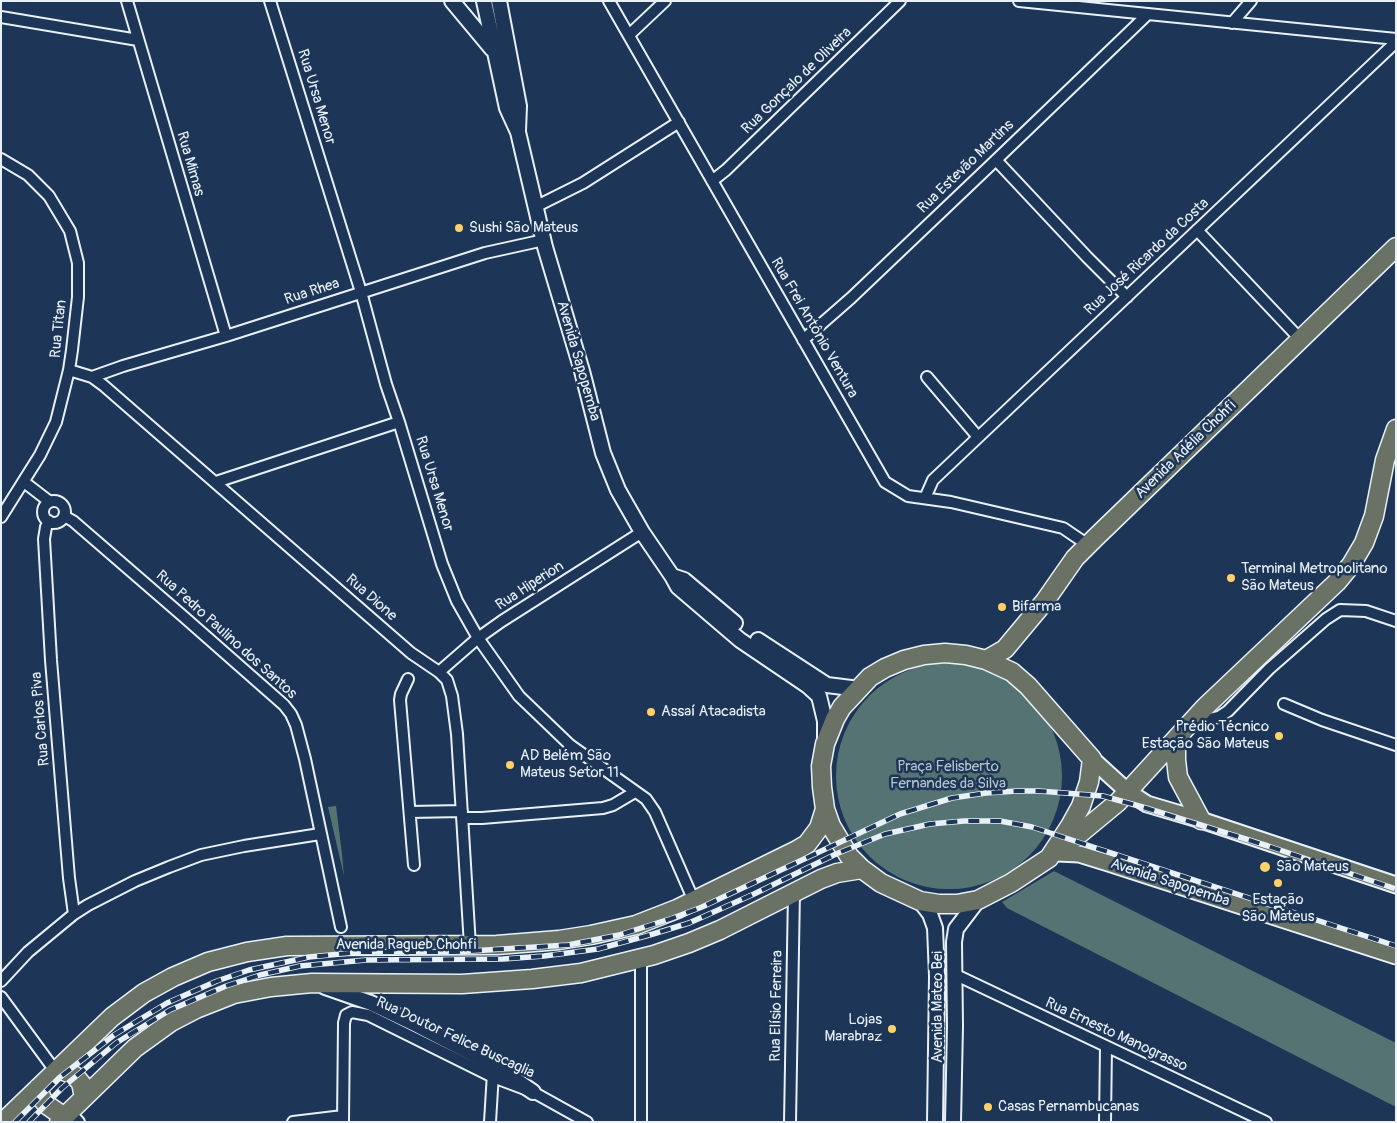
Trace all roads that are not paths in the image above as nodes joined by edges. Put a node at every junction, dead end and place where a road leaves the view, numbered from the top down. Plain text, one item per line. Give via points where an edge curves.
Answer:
1 (127, 1) edge
2 (270, 1) edge
3 (452, 1) edge
4 (484, 1) edge
5 (499, 1) edge
6 (609, 1) edge
7 (665, 1) edge
8 (900, 1) edge
9 (1019, 1) edge
10 (1251, 1) edge
11 (1075, 4) edge
12 (1148, 14) junction
13 (1, 16) edge
14 (1232, 23) junction
15 (629, 35) junction
16 (138, 40) junction
17 (1396, 40) edge
18 (495, 52) junction
19 (679, 122) junction
20 (518, 132) junction
21 (1, 159) edge
22 (996, 160) junction
23 (712, 181) junction
24 (535, 207) junction
25 (1197, 230) junction
26 (544, 240) junction
27 (1396, 247) edge
28 (361, 292) junction
29 (1127, 297) junction
30 (226, 336) junction
31 (1300, 339) junction
32 (803, 340) junction
33 (69, 370) junction
34 (92, 377) junction
35 (927, 377) dead end
36 (400, 422) junction
37 (1396, 429) edge
38 (978, 437) junction
39 (24, 482) junction
40 (216, 482) junction
41 (925, 498) junction
42 (50, 502) junction
43 (64, 516) junction
44 (1, 517) edge
45 (49, 522) junction
46 (642, 532) junction
47 (1088, 545) junction
48 (672, 576) junction
49 (1396, 621) edge
50 (478, 638) junction
51 (986, 660) junction
52 (439, 672) junction
53 (408, 679) dead end
54 (859, 689) junction
55 (1284, 704) dead end
56 (1190, 723) junction
57 (1176, 740) junction
58 (826, 744) junction
59 (1396, 745) edge
60 (1092, 759) junction
61 (1128, 791) junction
62 (636, 792) junction
63 (825, 809) junction
64 (410, 812) junction
65 (462, 814) junction
66 (1200, 820) junction
67 (320, 834) junction
68 (1053, 855) junction
69 (414, 864) dead end
70 (862, 869) junction
71 (1396, 885) edge
72 (794, 892) junction
73 (978, 900) junction
74 (694, 901) junction
75 (920, 901) junction
76 (74, 914) junction
77 (341, 927) dead end
78 (470, 946) junction
79 (1396, 956) edge
80 (640, 959) junction
81 (954, 974) junction
82 (1, 981) edge
83 (312, 983) junction
84 (1, 997) edge
85 (1106, 1047) junction
86 (58, 1070) junction
87 (494, 1071) junction
88 (38, 1088) junction
89 (533, 1092) joint
90 (84, 1097) junction
91 (68, 1117) edge
92 (342, 1119) edge
93 (1255, 1119) edge
94 (3, 1122) edge
95 (293, 1122) edge
96 (490, 1122) edge
97 (587, 1122) edge
98 (641, 1122) edge
99 (790, 1122) edge
100 (935, 1122) edge
101 (953, 1122) edge
102 (1105, 1122) edge
103 (1266, 1122) edge

1 - 16 street, Rua Mimas
2 - 28 street, Rua Ursa Menor
3 - 18 main road
4 - 18 main road, Avenida Sapopemba
5 - 20 main road, Avenida Sapopemba via 519,106
6 - 15 street, Rua Frei Antônio Ventura
7 - 15 street
8 - 23 street, Rua Gonçalo de Oliveira
9 - 11 street
10 - 14 street
11 - 12 street
12 - 14 street
12 - 22 street, Rua Estevão Martins
13 - 16 street
14 - 17 street
15 - 19 street, Rua Frei Antônio Ventura
16 - 30 street, Rua Mimas
17 - 25 street, Rua José Ricardo da Costa
18 - 20 main road, Avenida Sapopemba via 507,108
19 - 23 street, Rua Frei Antônio Ventura
19 - 24 street via 583,183
20 - 24 main road, Avenida Sapopemba
21 - 33 street, Rua Titan via 38,184 53,201 70,231 78,263 78,297
22 - 29 street
22 - 32 street, Rua Estevão Martins
23 - 32 street, Rua Frei Antônio Ventura
24 - 26 main road, Avenida Sapopemba
25 - 29 street, Rua José Ricardo da Costa
25 - 31 street
26 - 28 street, Rua Rhea via 485,253
26 - 46 main road, Avenida Sapopemba via 605,458 618,490
27 - 31 highway, Avenida Adélia Chohfi
28 - 30 street, Rua Rhea
28 - 36 street, Rua Ursa Menor
29 - 38 street, Rua José Ricardo da Costa
30 - 34 street, Rua Rhea
31 - 47 highway, Avenida Adélia Chohfi
32 - 41 street, Rua Frei Antônio Ventura via 885,482 908,496
33 - 34 street, Rua Dione
33 - 39 street, Rua Titan via 49,438
34 - 40 street, Rua Dione
35 - 38 street
36 - 40 street
36 - 50 street, Rua Ursa Menor via 442,564 457,601
37 - 56 highway via 1385,460 1374,516 1351,565
38 - 41 street, Rua José Ricardo da Costa via 933,480
39 - 42 street, Rua Pedro Paulino dos Santos
39 - 44 street, Rua Titan
40 - 52 street, Rua Dione via 411,653
41 - 47 street, Rua Frei Antônio Ventura via 1062,528
42 - 43 street, Rua Pedro Paulino dos Santos via 60,503
42 - 45 street via 43,513
43 - 45 street via 56,522
43 - 67 street, Rua Pedro Paulino dos Santos via 284,705 296,725
45 - 76 street, Rua Carlos Piva via 44,539 51,660
46 - 48 main road, Avenida Sapopemba
46 - 50 street, Rua Hiperion
47 - 51 highway, Avenida Adélia Chohfi via 1005,649
48 - 54 main road, Avenida Sapopemba via 684,580 747,632 814,678 827,684
48 - 58 main road, Avenida Sapopemba via 678,587 740,640 819,696
49 - 56 street via 1366,611 1340,610 1297,644 1228,711 1219,717
50 - 52 street, Rua Hiperion
50 - 62 street, Rua Ursa Menor via 519,696 570,745
51 - 54 highway via 959,654 924,655 884,668
51 - 60 highway via 1012,672 1028,686
52 - 65 street, Rua Dione via 447,680 452,696
53 - 64 street via 400,700
54 - 58 highway via 842,707
55 - 59 street
56 - 57 highway
57 - 61 highway
57 - 66 highway via 1178,777
58 - 63 highway via 822,766
60 - 61 main road
60 - 68 highway via 1081,806
61 - 66 main road via 1147,804
61 - 68 highway via 1103,816
62 - 65 street via 603,808 482,818
62 - 74 street, Rua Ursa Menor via 655,812
63 - 70 highway via 839,841
63 - 74 highway, Avenida Ragueb Chohfi via 819,828 807,844
64 - 65 street
64 - 69 street
65 - 78 street, Rua Dione
66 - 71 main road
67 - 76 street via 244,846 170,866
67 - 77 street, Rua Pedro Paulino dos Santos
68 - 73 highway
68 - 79 main road, Avenida Sapopemba via 1079,854
70 - 72 highway via 837,873
70 - 75 highway via 881,884
72 - 80 highway via 720,930
72 - 99 street, Rua Elísio Ferreira
73 - 75 highway via 957,904
73 - 81 main road, Avenida Mateo Bei via 956,928
74 - 78 highway, Avenida Ragueb Chohfi via 636,925 591,935
75 - 100 main road, Avenida Mateo Bei via 935,928
76 - 82 street via 28,952
78 - 86 highway, Avenida Ragueb Chohfi via 286,946 208,962 144,993 112,1017
80 - 83 highway via 581,973 532,979 462,984
80 - 98 street
81 - 85 street, Rua Ernesto Manograsso
81 - 101 main road, Avenida Mateo Bei
83 - 87 main road, Rua Doutor Felice Buscaglia via 371,1003
83 - 90 highway via 234,994 196,1009 134,1048
84 - 86 street
85 - 93 street, Rua Ernesto Manograsso
85 - 102 street
86 - 88 highway, Avenida Ragueb Chohfi
86 - 90 highway via 75,1076
87 - 89 main road, Rua Doutor Felice Buscaglia
87 - 92 street, Rua Doutor Felice Buscaglia via 368,1015 352,1012 346,1015 344,1027
87 - 96 street
88 - 91 highway via 47,1105
88 - 94 highway, Avenida Ragueb Chohfi
89 - 97 street, Rua Doutor Felice Buscaglia
90 - 91 highway
92 - 95 street
93 - 103 street, Rua Ernesto Manograsso

